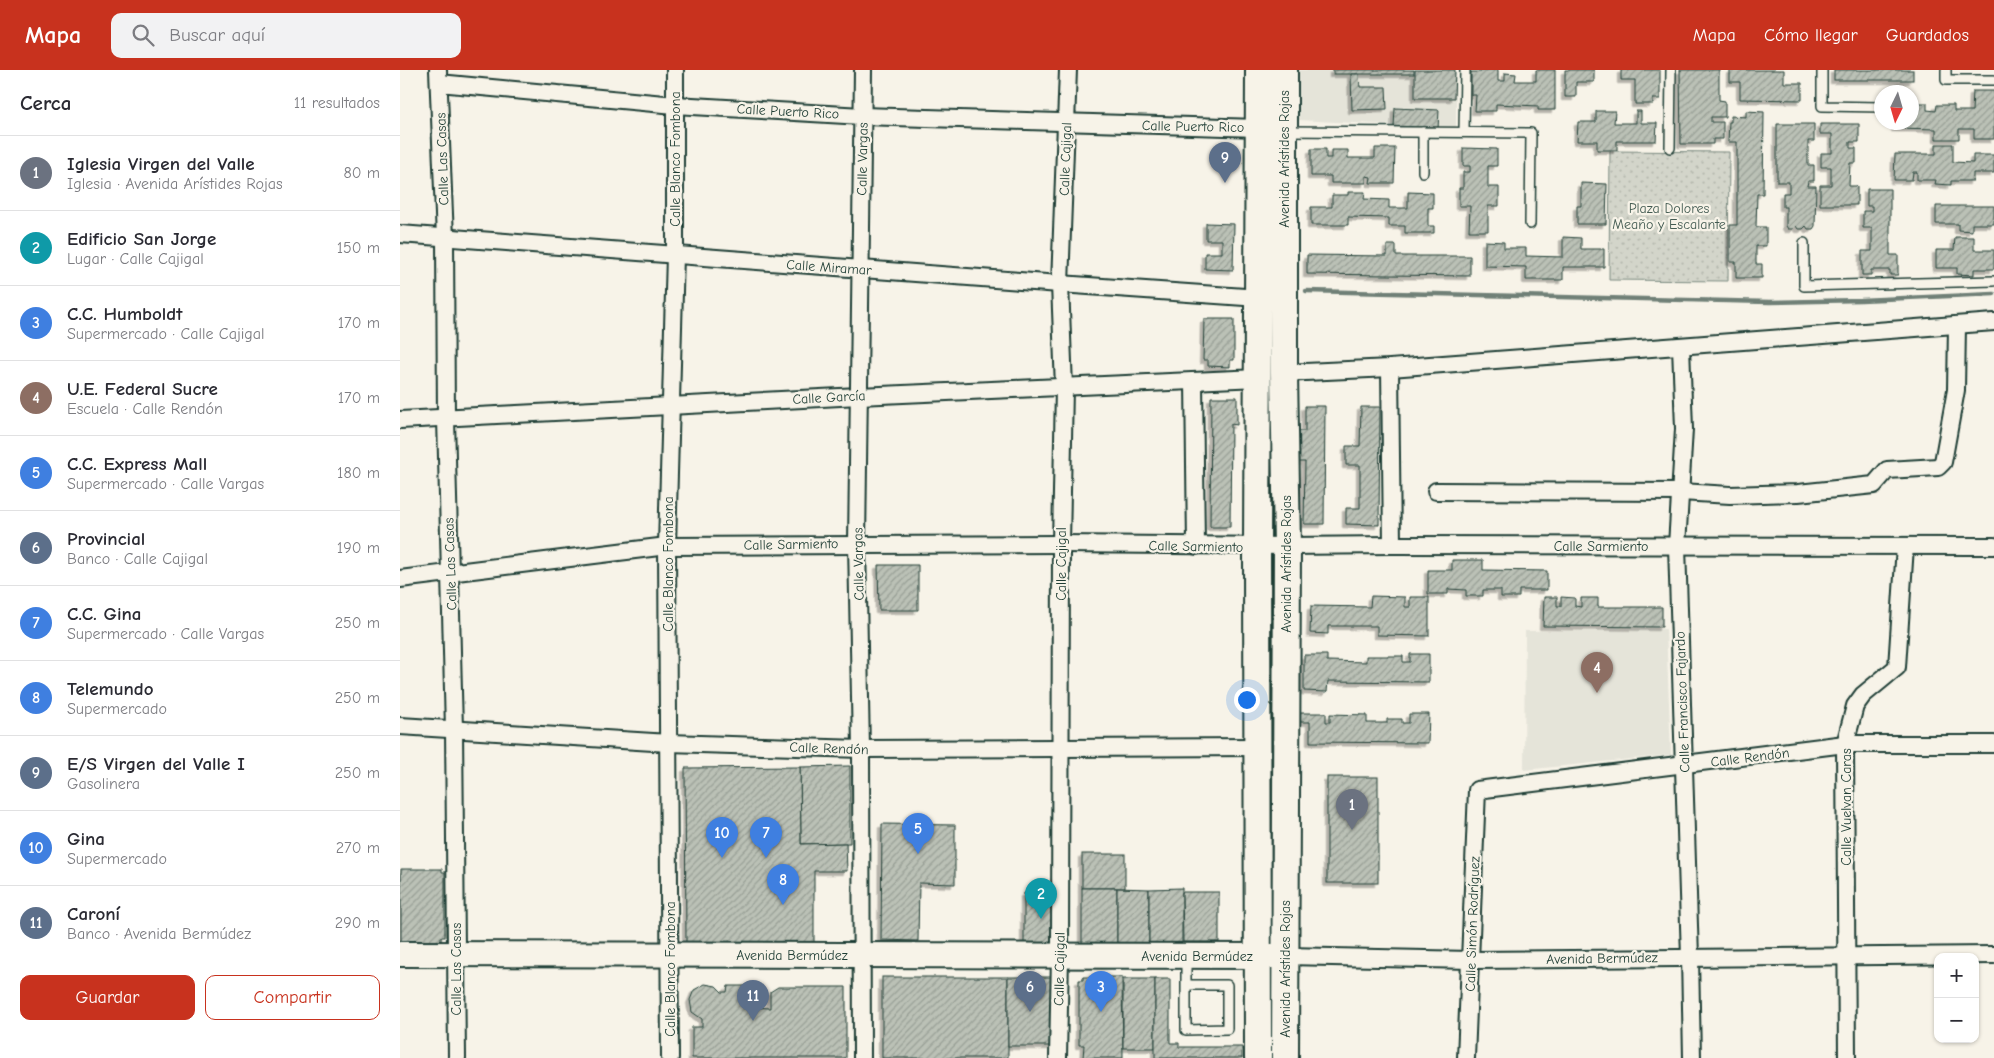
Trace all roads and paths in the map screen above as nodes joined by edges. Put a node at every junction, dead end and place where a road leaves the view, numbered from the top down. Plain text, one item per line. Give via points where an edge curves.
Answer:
1 (675, 70) edge
2 (863, 70) edge
3 (1068, 70) edge
4 (1259, 70) edge
5 (1284, 70) edge
6 (1465, 70) edge
7 (1671, 70) edge
8 (1822, 70) edge
9 (1946, 70) edge
10 (439, 77) edge
11 (1994, 80) edge
12 (675, 104) junction
13 (1874, 107) edge
14 (862, 116) junction
15 (1067, 123) junction
16 (1258, 128) junction
17 (1284, 131) junction
18 (1423, 132) junction
19 (1464, 132) junction
20 (1670, 148) dead end
21 (1423, 172) dead end
22 (1530, 224) dead end
23 (400, 234) edge
24 (445, 238) junction
25 (1804, 243) dead end
26 (675, 255) junction
27 (861, 269) junction
28 (1994, 280) edge
29 (1060, 284) junction
30 (1259, 298) junction
31 (1994, 322) edge
32 (1957, 325) junction
33 (1681, 346) junction
34 (1390, 368) junction
35 (1284, 373) junction
36 (1258, 378) junction
37 (1194, 381) junction
38 (1064, 388) junction
39 (860, 396) junction
40 (670, 406) junction
41 (446, 419) junction
42 (400, 420) edge
43 (1436, 491) dead end
44 (1681, 492) junction
45 (857, 544) junction
46 (1061, 544) junction
47 (1392, 545) junction
48 (667, 546) junction
49 (1196, 546) junction
50 (1257, 546) junction
51 (1287, 546) junction
52 (1677, 546) junction
53 (1905, 546) junction
54 (1994, 546) edge
55 (450, 574) junction
56 (400, 579) edge
57 (400, 726) edge
58 (454, 729) junction
59 (668, 743) junction
60 (1845, 744) junction
61 (1994, 744) edge
62 (1258, 747) junction
63 (861, 749) junction
64 (1061, 749) junction
65 (1684, 765) junction
66 (1477, 790) joint
67 (400, 954) edge
68 (456, 954) junction
69 (670, 954) junction
70 (863, 955) junction
71 (1060, 955) junction
72 (1994, 955) edge
73 (1186, 956) junction
74 (1259, 956) junction
75 (1286, 956) junction
76 (1846, 956) junction
77 (1690, 957) junction
78 (1471, 960) junction
79 (1186, 985) junction
80 (457, 1058) edge
81 (670, 1058) edge
82 (862, 1058) edge
83 (1058, 1058) edge
84 (1258, 1058) edge
85 (1285, 1058) edge
86 (1466, 1058) edge
87 (1692, 1058) edge
88 (1847, 1058) edge

1 - 12 street, Calle Blanco Fombona
2 - 14 street, Calle Vargas
3 - 15 street, Calle Cajigal
4 - 16 main road, Avenida Arístides Rojas
5 - 17 main road, Avenida Arístides Rojas
6 - 19 lane
7 - 20 lane
8 - 13 lane via 1822,106
9 - 11 lane via 1946,80
10 - 12 street, Calle Puerto Rico
10 - 24 street, Calle Las Casas
12 - 14 street, Calle Puerto Rico
12 - 26 street, Calle Blanco Fombona
14 - 15 street, Calle Puerto Rico
14 - 27 street, Calle Vargas
15 - 16 street, Calle Puerto Rico
15 - 29 street, Calle Cajigal
16 - 30 main road, Avenida Arístides Rojas
17 - 18 lane
17 - 35 main road, Avenida Arístides Rojas
18 - 19 lane
18 - 21 lane
19 - 22 lane via 1530,133
23 - 24 street, Calle Miramar
24 - 26 street, Calle Miramar
24 - 41 street, Calle Las Casas
25 - 28 lane via 1804,286
26 - 27 street, Calle Miramar
26 - 40 street, Calle Blanco Fombona
27 - 29 street, Calle Miramar
27 - 39 street, Calle Vargas
29 - 30 street, Calle Miramar
29 - 38 street, Calle Cajigal
30 - 36 main road, Avenida Arístides Rojas
31 - 32 street
32 - 33 street
32 - 44 street via 1956,390 1942,462 1938,467 1887,470 1874,485 1807,492 1730,495
33 - 34 street
33 - 44 street, Calle Francisco Fajardo via 1684,429
34 - 35 street
34 - 47 street
35 - 51 main road, Avenida Arístides Rojas
36 - 37 street, Calle García
36 - 50 main road, Avenida Arístides Rojas
37 - 38 street, Calle García
37 - 49 street
38 - 39 street, Calle García
38 - 46 street, Calle Cajigal
39 - 40 street, Calle García
39 - 45 street, Calle Vargas
40 - 41 street, Calle García
40 - 48 street, Calle Blanco Fombona
41 - 42 street, Calle García
41 - 55 street, Calle Las Casas
43 - 44 street
44 - 52 street, Calle Francisco Fajardo
45 - 46 street, Calle Sarmiento
45 - 48 street, Calle Sarmiento
45 - 63 street, Calle Vargas
46 - 49 street, Calle Sarmiento
46 - 64 street, Calle Cajigal
47 - 51 street, Calle Sarmiento
47 - 52 street, Calle Sarmiento
48 - 55 street, Calle Sarmiento
48 - 59 street, Calle Blanco Fombona
49 - 50 street, Calle Sarmiento
50 - 51 street, Calle Sarmiento
50 - 62 main road, Avenida Arístides Rojas
51 - 75 main road, Avenida Arístides Rojas
52 - 53 street, Calle Sarmiento
52 - 65 street, Calle Francisco Fajardo
53 - 54 street, Calle Sarmiento
53 - 60 street, Calle Vuelvan Caras via 1897,667 1863,695 1855,706
55 - 56 street, Calle Sarmiento
55 - 58 street, Calle Las Casas
57 - 58 street, Calle Rendón
58 - 59 street, Calle Rendón
58 - 68 street, Calle Las Casas
59 - 63 street, Calle Rendón
59 - 69 street, Calle Blanco Fombona
60 - 61 street, Calle Rendón
60 - 65 street, Calle Rendón
60 - 76 street, Calle Vuelvan Caras
62 - 64 street, Calle Rendón
62 - 74 main road, Avenida Arístides Rojas
63 - 64 street, Calle Rendón
63 - 70 street, Calle Vargas
64 - 71 street, Calle Cajigal
65 - 66 street, Calle Rendón
65 - 77 street, Calle Francisco Fajardo
66 - 78 street, Calle Simón Rodríguez
67 - 68 street, Avenida Bermúdez
68 - 69 street, Avenida Bermúdez
68 - 80 street, Calle Las Casas
69 - 70 street, Avenida Bermúdez
69 - 81 street, Calle Blanco Fombona
70 - 71 street, Avenida Bermúdez
70 - 82 street, Calle Vargas
71 - 73 street, Avenida Bermúdez
71 - 83 street, Calle Cajigal
72 - 76 street, Avenida Bermúdez
73 - 74 street, Avenida Bermúdez
73 - 79 lane
74 - 75 street, Avenida Bermúdez
74 - 84 main road, Avenida Arístides Rojas
75 - 78 street, Avenida Bermúdez
75 - 85 main road, Avenida Arístides Rojas
76 - 77 street, Avenida Bermúdez
76 - 88 street, Calle Vuelvan Caras
77 - 78 street, Avenida Bermúdez
77 - 87 street, Calle Francisco Fajardo
78 - 86 street, Calle Simón Rodríguez
79 - 79 lane via 1186,1030 1227,1030 1227,985

